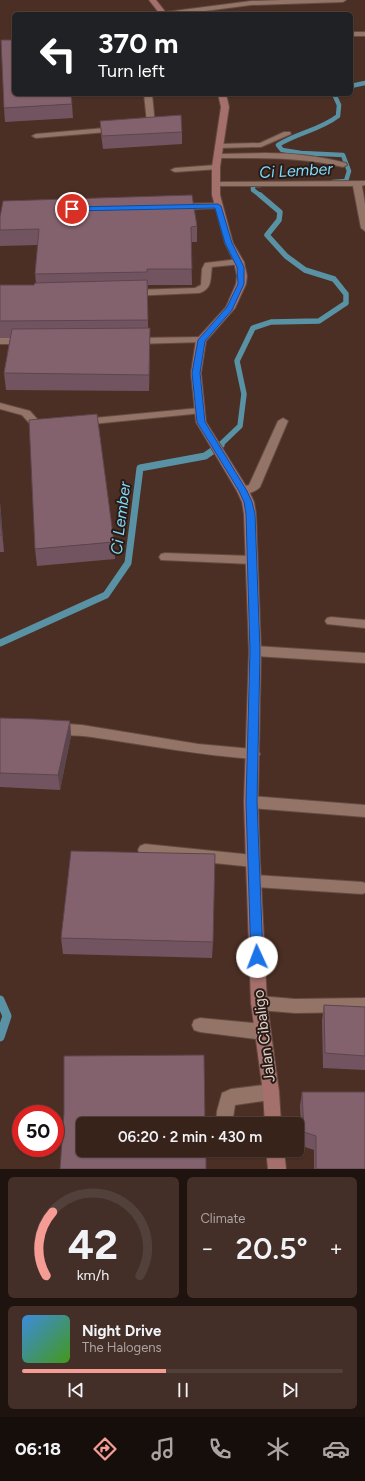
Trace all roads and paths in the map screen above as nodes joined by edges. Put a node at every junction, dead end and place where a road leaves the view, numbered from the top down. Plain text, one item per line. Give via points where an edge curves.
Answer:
1 (152, 0) edge
2 (342, 0) edge
3 (163, 12) edge
4 (181, 12) edge
5 (353, 34) edge
6 (365, 34) edge
7 (148, 96) edge
8 (222, 96) edge
9 (288, 134) dead end
10 (36, 136) dead end
11 (218, 156) junction
12 (343, 165) dead end
13 (175, 170) dead end
14 (361, 183) edge
15 (216, 184) junction
16 (218, 206) junction
17 (167, 208) edge
18 (365, 228) edge
19 (239, 262) junction
20 (118, 293) edge
21 (201, 340) junction
22 (0, 341) edge
23 (40, 341) edge
24 (127, 341) edge
25 (0, 406) edge
26 (199, 411) junction
27 (283, 421) dead end
28 (70, 423) edge
29 (55, 424) edge
30 (243, 491) junction
31 (165, 557) dead end
32 (251, 560) junction
33 (331, 621) dead end
34 (365, 624) edge
35 (255, 651) junction
36 (365, 658) edge
37 (45, 727) edge
38 (253, 754) junction
39 (251, 802) junction
40 (365, 811) edge
41 (145, 850) dead end
42 (253, 861) junction
43 (255, 881) junction
44 (362, 888) dead end
45 (259, 1003) junction
46 (365, 1005) edge
47 (200, 1025) dead end
48 (263, 1032) junction
49 (271, 1092) junction
50 (225, 1117) edge
51 (273, 1117) edge
52 (275, 1157) edge
53 (276, 1169) edge

1 - 3 main road
2 - 4 street via 251,3
5 - 6 street
7 - 10 street via 151,124 147,126
8 - 11 main road via 225,107
9 - 11 street via 262,145
11 - 12 street via 294,157
11 - 13 street
11 - 15 main road
14 - 15 street
14 - 18 street
15 - 16 main road
16 - 17 street
16 - 19 main road via 229,243
19 - 20 street via 208,265 206,287 203,290
19 - 21 main road via 242,276 237,295 230,308
21 - 24 street
21 - 26 main road, Jalan Cibaligo via 196,373
22 - 23 street
25 - 29 street via 26,414 34,423
26 - 28 street
26 - 30 main road, Jalan Cibaligo via 201,422
27 - 30 street via 254,487
30 - 32 main road, Jalan Cibaligo via 250,514
31 - 32 street
32 - 35 main road, Jalan Cibaligo
33 - 34 street
35 - 36 street
35 - 38 main road, Jalan Cibaligo
37 - 38 street via 82,730 198,749
38 - 39 main road, Jalan Cibaligo
39 - 40 street
39 - 42 main road, Jalan Cibaligo
41 - 42 street
42 - 43 main road, Jalan Cibaligo
43 - 44 street
43 - 45 main road, Jalan Cibaligo
45 - 46 street via 295,1006
45 - 48 main road, Jalan Cibaligo
47 - 48 street
48 - 49 main road, Jalan Cibaligo
49 - 50 street via 231,1097 228,1099
49 - 51 main road, Jalan Cibaligo
52 - 53 main road

